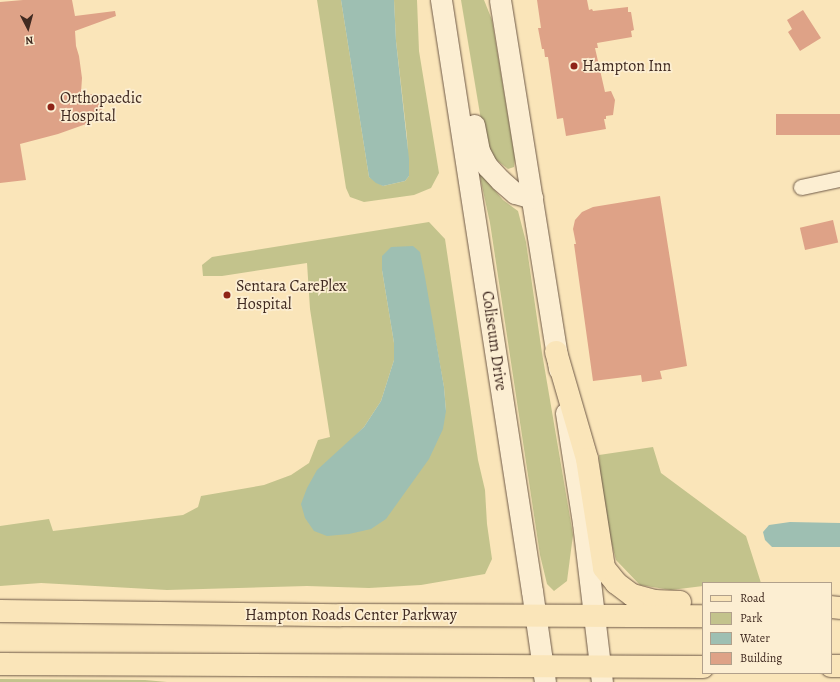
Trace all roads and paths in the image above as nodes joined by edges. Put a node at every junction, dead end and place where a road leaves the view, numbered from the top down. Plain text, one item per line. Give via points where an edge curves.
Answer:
1 (441, 0) edge
2 (454, 0) edge
3 (500, 0) edge
4 (840, 179) edge
5 (800, 187) dead end
6 (532, 198) junction
7 (556, 352) junction
8 (0, 599) edge
9 (702, 602) edge
10 (0, 611) edge
11 (76, 612) junction
12 (536, 616) junction
13 (592, 616) junction
14 (702, 616) edge
15 (0, 664) edge
16 (702, 667) edge
17 (544, 674) edge
18 (600, 674) edge

1 - 12 street, Coliseum Drive
2 - 6 street via 479,151 487,166 500,180 515,192
3 - 6 street
4 - 5 street
6 - 7 street
7 - 9 main road via 587,459 602,560 609,575 623,590 642,599
7 - 13 street via 583,523
8 - 11 main road
10 - 11 main road, Hampton Roads Center Parkway
11 - 12 main road, Hampton Roads Center Parkway
12 - 13 main road, Hampton Roads Center Parkway
12 - 17 street, Coliseum Drive
13 - 14 main road, Hampton Roads Center Parkway
13 - 18 street
15 - 17 main road
16 - 18 main road
17 - 18 main road

